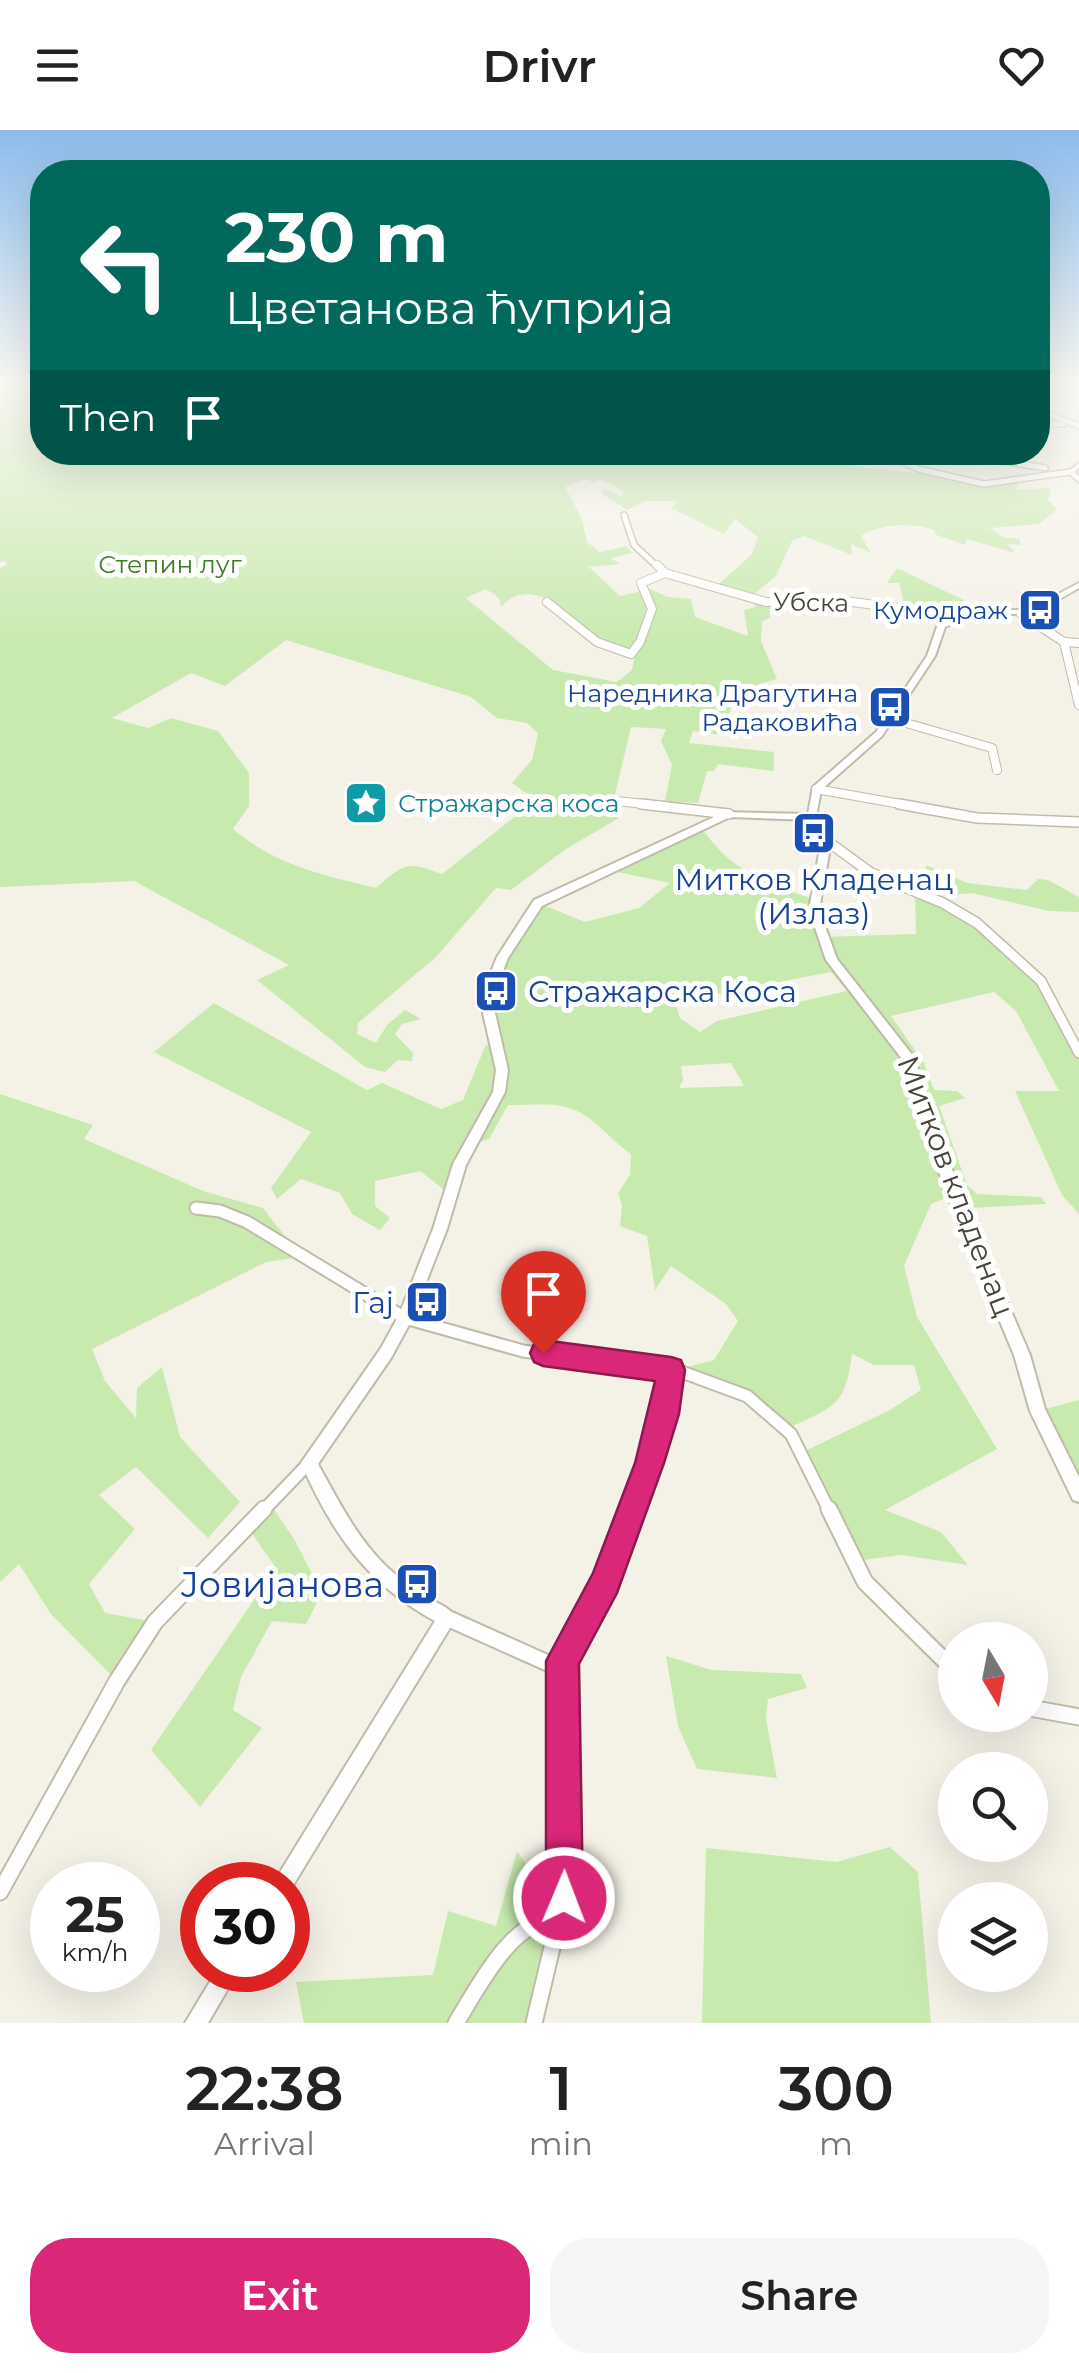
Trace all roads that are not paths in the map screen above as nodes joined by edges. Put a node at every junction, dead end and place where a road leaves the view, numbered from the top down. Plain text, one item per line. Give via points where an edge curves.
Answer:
1 (922, 470) edge
2 (1054, 470) edge
3 (1058, 470) edge
4 (1070, 472) joint
5 (1079, 480) edge
6 (624, 515) dead end
7 (665, 573) junction
8 (1079, 585) edge
9 (547, 602) dead end
10 (1020, 614) junction
11 (960, 616) junction
12 (1064, 642) junction
13 (1079, 643) edge
14 (1076, 673) edge
15 (1079, 704) edge
16 (889, 718) junction
17 (997, 770) dead end
18 (816, 789) junction
19 (616, 801) dead end
20 (729, 814) junction
21 (813, 817) junction
22 (1077, 825) edge
23 (822, 836) junction
24 (1079, 1053) edge
25 (196, 1208) dead end
26 (405, 1318) junction
27 (671, 1370) junction
28 (308, 1462) junction
29 (1079, 1494) edge
30 (448, 1618) junction
31 (938, 1654) edge
32 (561, 1669) junction
33 (1048, 1711) edge
34 (1079, 1717) edge
35 (296, 1862) edge
36 (0, 1892) edge
37 (562, 1916) junction
38 (215, 1992) edge
39 (196, 2023) edge
40 (456, 2023) edge
41 (534, 2023) edge

1 - 2 street via 987,484
3 - 4 street
4 - 5 street
6 - 7 street via 634,544
7 - 9 street via 641,583 652,610 631,654 584,632
7 - 11 street, Убска via 766,602 837,600
8 - 10 street
10 - 11 street
10 - 12 street
11 - 16 street via 938,630 931,656
12 - 13 street
12 - 14 street
14 - 15 street
16 - 17 street via 992,748
16 - 18 street via 873,742
18 - 21 street
18 - 22 street via 972,817
19 - 20 street
20 - 21 street
20 - 26 street via 544,898 519,930 486,1000 502,1070 499,1092 460,1164
21 - 23 street
23 - 24 street via 871,873 978,923 1041,980
23 - 29 street, Митков кладенац via 813,899 821,938 908,1058 1038,1411
25 - 26 street via 247,1222
26 - 27 street via 523,1350
26 - 28 street
27 - 31 street via 739,1391 777,1418 795,1440 865,1582
27 - 32 street via 650,1463 606,1582
28 - 30 street via 378,1574
28 - 36 street via 155,1622
30 - 32 street
30 - 35 street
32 - 37 street
33 - 34 street
37 - 40 street via 539,1919 524,1932
37 - 41 street
38 - 39 street

